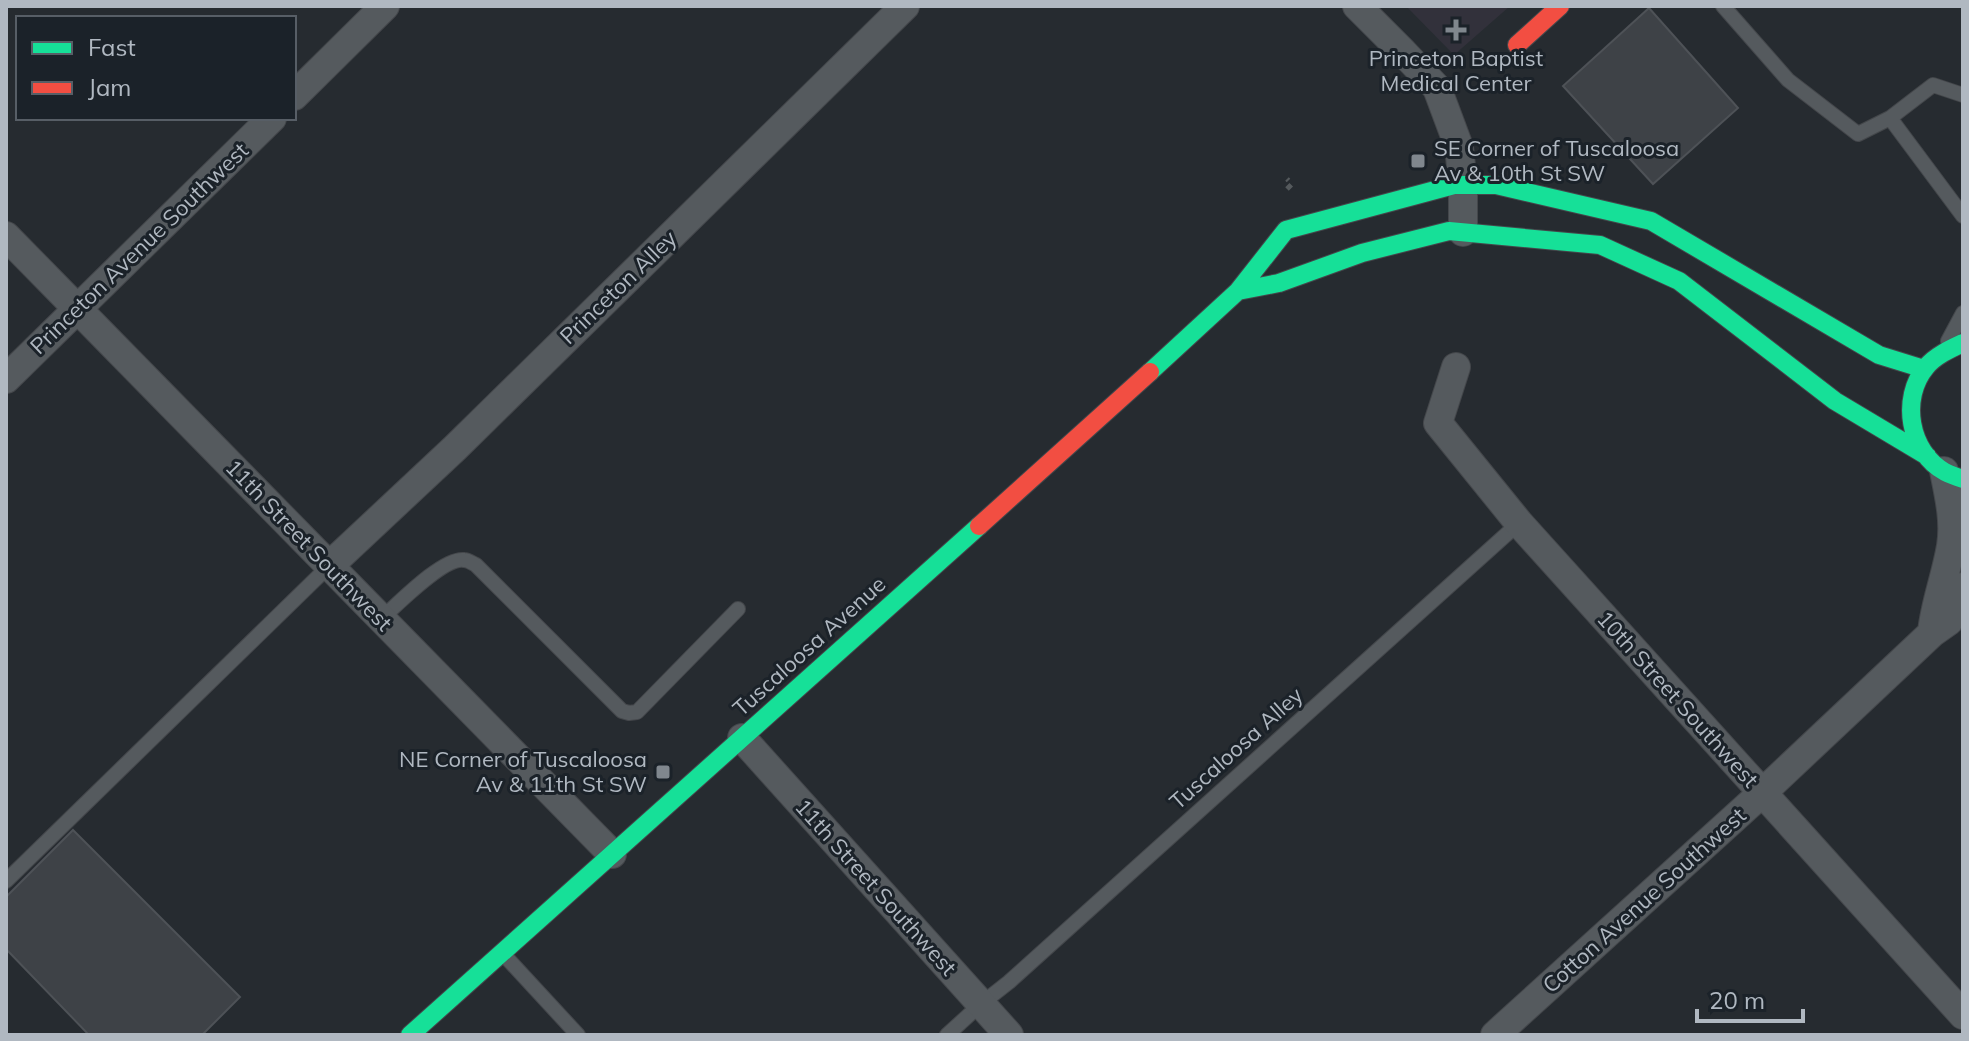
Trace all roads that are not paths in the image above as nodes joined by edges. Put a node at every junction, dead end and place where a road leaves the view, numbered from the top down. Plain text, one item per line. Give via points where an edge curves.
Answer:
1 (385, 6) edge
2 (905, 6) edge
3 (1357, 6) edge
4 (1560, 6) edge
5 (1723, 6) edge
6 (1517, 45) dead end
7 (296, 94) edge
8 (1963, 95) edge
9 (1890, 118) junction
10 (270, 120) edge
11 (1463, 185) junction
12 (1963, 216) edge
13 (1463, 232) junction
14 (6, 236) edge
15 (1238, 291) junction
16 (78, 309) junction
17 (1963, 313) edge
18 (1963, 343) edge
19 (1941, 353) junction
20 (1456, 367) dead end
21 (1924, 369) junction
22 (6, 379) edge
23 (1945, 469) edge
24 (1519, 523) junction
25 (329, 566) junction
26 (1963, 587) edge
27 (738, 609) dead end
28 (381, 619) junction
29 (1932, 633) junction
30 (742, 738) junction
31 (1762, 793) junction
32 (612, 854) junction
33 (6, 881) edge
34 (502, 953) junction
35 (981, 1004) junction
36 (1963, 1015) edge
37 (410, 1035) edge
38 (578, 1035) edge
39 (947, 1035) edge
40 (1009, 1035) edge
41 (1495, 1035) edge

1 - 7 street
2 - 25 street, Princeton Alley
3 - 11 street via 1437,88 1459,147
4 - 6 street
5 - 9 lane via 1788,80 1858,134
8 - 9 lane via 1933,85
9 - 12 lane
10 - 16 street, Princeton Avenue Southwest
11 - 13 street
11 - 15 street, Tuscaloosa Avenue via 1286,230
11 - 21 street, Tuscaloosa Avenue via 1496,185 1651,221 1879,355
13 - 15 street via 1362,253 1279,283
13 - 23 street via 1600,245 1679,281 1835,401
14 - 16 street, 11th Street Southwest
15 - 30 street, Tuscaloosa Avenue
16 - 22 street, Princeton Avenue Southwest
16 - 25 street, 11th Street Southwest
17 - 19 lane
18 - 19 street
19 - 21 street
20 - 24 street, 10th Street Southwest via 1438,423
21 - 23 street via 1910,413 1915,436
23 - 29 street via 1951,546
24 - 31 street, 10th Street Southwest
24 - 35 lane, Tuscaloosa Alley
25 - 28 street, 11th Street Southwest
25 - 33 lane
26 - 29 street, Cotton Avenue Southwest via 1949,621
27 - 28 lane via 637,712 629,713 476,565 464,560 433,574
28 - 32 street, 11th Street Southwest
29 - 31 street, Cotton Avenue Southwest
30 - 32 street, Tuscaloosa Avenue
30 - 35 street, 11th Street Southwest
31 - 36 street, 10th Street Southwest
31 - 41 street, Cotton Avenue Southwest
32 - 34 street, Tuscaloosa Avenue
34 - 37 street, Tuscaloosa Avenue
34 - 38 lane
35 - 39 lane, Tuscaloosa Alley
35 - 40 street, 11th Street Southwest

